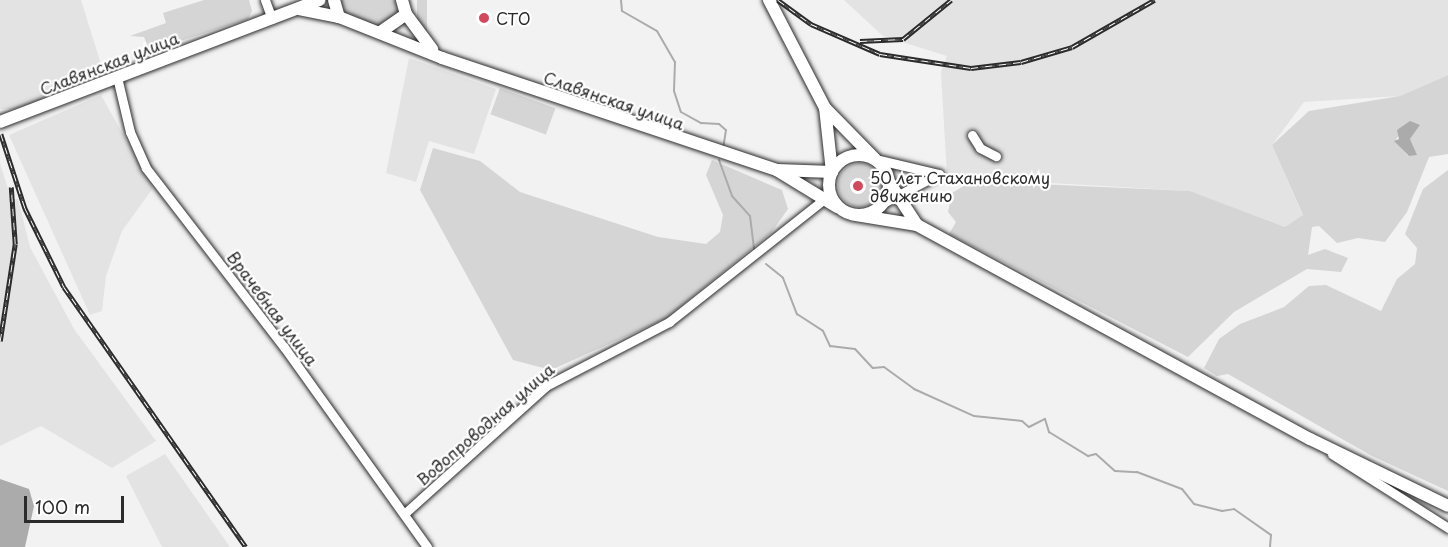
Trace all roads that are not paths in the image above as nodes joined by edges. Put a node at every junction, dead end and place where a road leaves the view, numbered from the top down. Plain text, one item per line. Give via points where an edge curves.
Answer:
1 (319, 0) edge
2 (334, 0) edge
3 (402, 0) edge
4 (769, 0) edge
5 (267, 1) edge
6 (298, 8) junction
7 (406, 14) junction
8 (339, 17) junction
9 (272, 19) junction
10 (382, 31) junction
11 (442, 58) junction
12 (117, 77) junction
13 (825, 108) junction
14 (0, 122) edge
15 (972, 135) dead end
16 (996, 156) dead end
17 (875, 159) junction
18 (777, 170) junction
19 (832, 172) junction
20 (889, 182) junction
21 (897, 195) junction
22 (823, 200) junction
23 (883, 203) junction
24 (843, 211) junction
25 (856, 215) junction
26 (916, 225) junction
27 (1310, 439) junction
28 (1448, 506) edge
29 (404, 514) junction
30 (1448, 528) edge
31 (427, 547) edge

1 - 6 main road, Славянская улица
2 - 8 main road
3 - 7 main road
4 - 13 main road
5 - 9 street
6 - 8 main road, Славянская улица
6 - 9 main road, Славянская улица
7 - 10 main road
7 - 11 main road via 419,37
8 - 10 main road, Славянская улица
9 - 12 main road, Славянская улица
10 - 11 main road, Славянская улица
11 - 18 main road, Славянская улица
12 - 14 main road, Славянская улица
12 - 29 street, Врачебная улица via 130,132 146,168
13 - 17 main road
13 - 19 main road
15 - 16 street via 980,148
17 - 19 main road via 851,156
17 - 20 main road
17 - 21 street via 939,174
18 - 19 main road, Славянская улица
18 - 22 main road, Славянская улица
19 - 24 main road via 830,195
20 - 21 main road
20 - 23 main road
21 - 23 street
21 - 26 main road
22 - 24 main road, Славянская улица
22 - 29 street, Водопроводная улица via 774,244 669,322 546,386
23 - 25 main road
24 - 25 main road
25 - 26 main road
26 - 27 main road
27 - 28 main road
27 - 30 street via 1387,494
29 - 31 street, Врачебная улица

